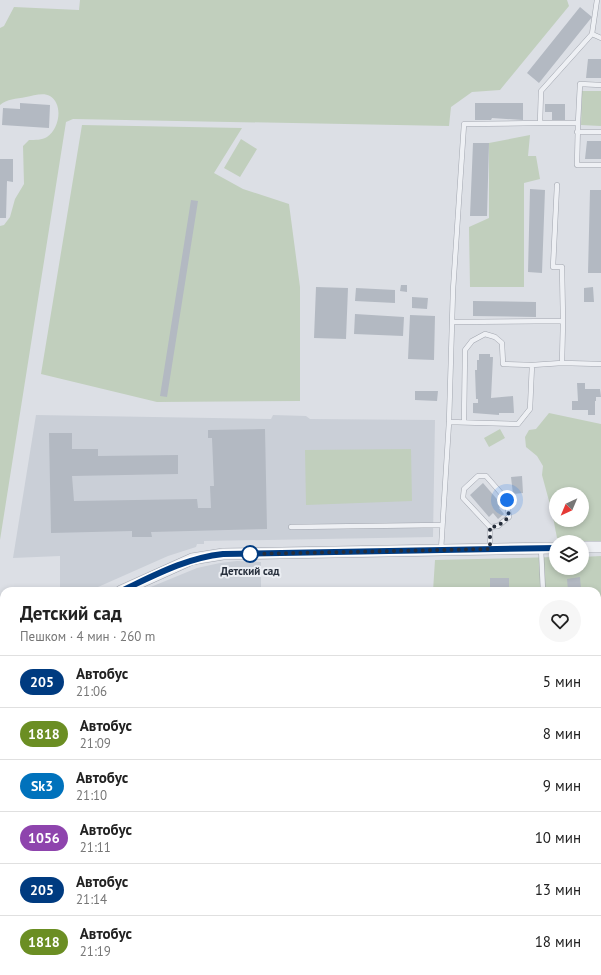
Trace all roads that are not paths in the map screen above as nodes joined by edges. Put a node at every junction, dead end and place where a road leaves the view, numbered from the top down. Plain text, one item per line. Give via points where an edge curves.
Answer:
1 (597, 0) edge
2 (592, 34) junction
3 (601, 38) edge
4 (601, 84) edge
5 (540, 123) junction
6 (578, 123) junction
7 (578, 132) junction
8 (601, 132) edge
9 (601, 165) edge
10 (557, 185) dead end
11 (563, 321) junction
12 (453, 322) junction
13 (562, 363) junction
14 (601, 364) edge
15 (532, 365) junction
16 (449, 422) junction
17 (464, 422) junction
18 (442, 525) junction
19 (291, 527) dead end
20 (490, 527) junction
21 (589, 547) edge
22 (601, 547) edge
23 (541, 548) junction
24 (549, 548) edge
25 (490, 549) junction
26 (441, 550) junction
27 (130, 587) edge
28 (543, 587) edge

1 - 2 lane
2 - 3 lane
2 - 5 lane via 542,92
4 - 6 lane via 580,84
5 - 6 lane
5 - 12 lane via 464,124
6 - 7 lane
7 - 8 lane
7 - 9 lane via 578,165
10 - 11 lane via 553,267 562,267
11 - 12 lane
11 - 13 lane
12 - 16 lane
13 - 14 lane
13 - 15 lane
15 - 17 lane via 530,409 518,424
15 - 17 lane via 503,364 502,343 496,337 485,334 472,341 465,350
16 - 17 lane
16 - 18 lane
18 - 19 lane
18 - 26 lane
20 - 20 lane via 463,498 464,489 478,476 486,476 507,500 509,517 498,526
20 - 25 lane
21 - 22 street
23 - 24 street
23 - 25 street
23 - 28 lane
25 - 26 street
26 - 27 street via 208,556 180,564

